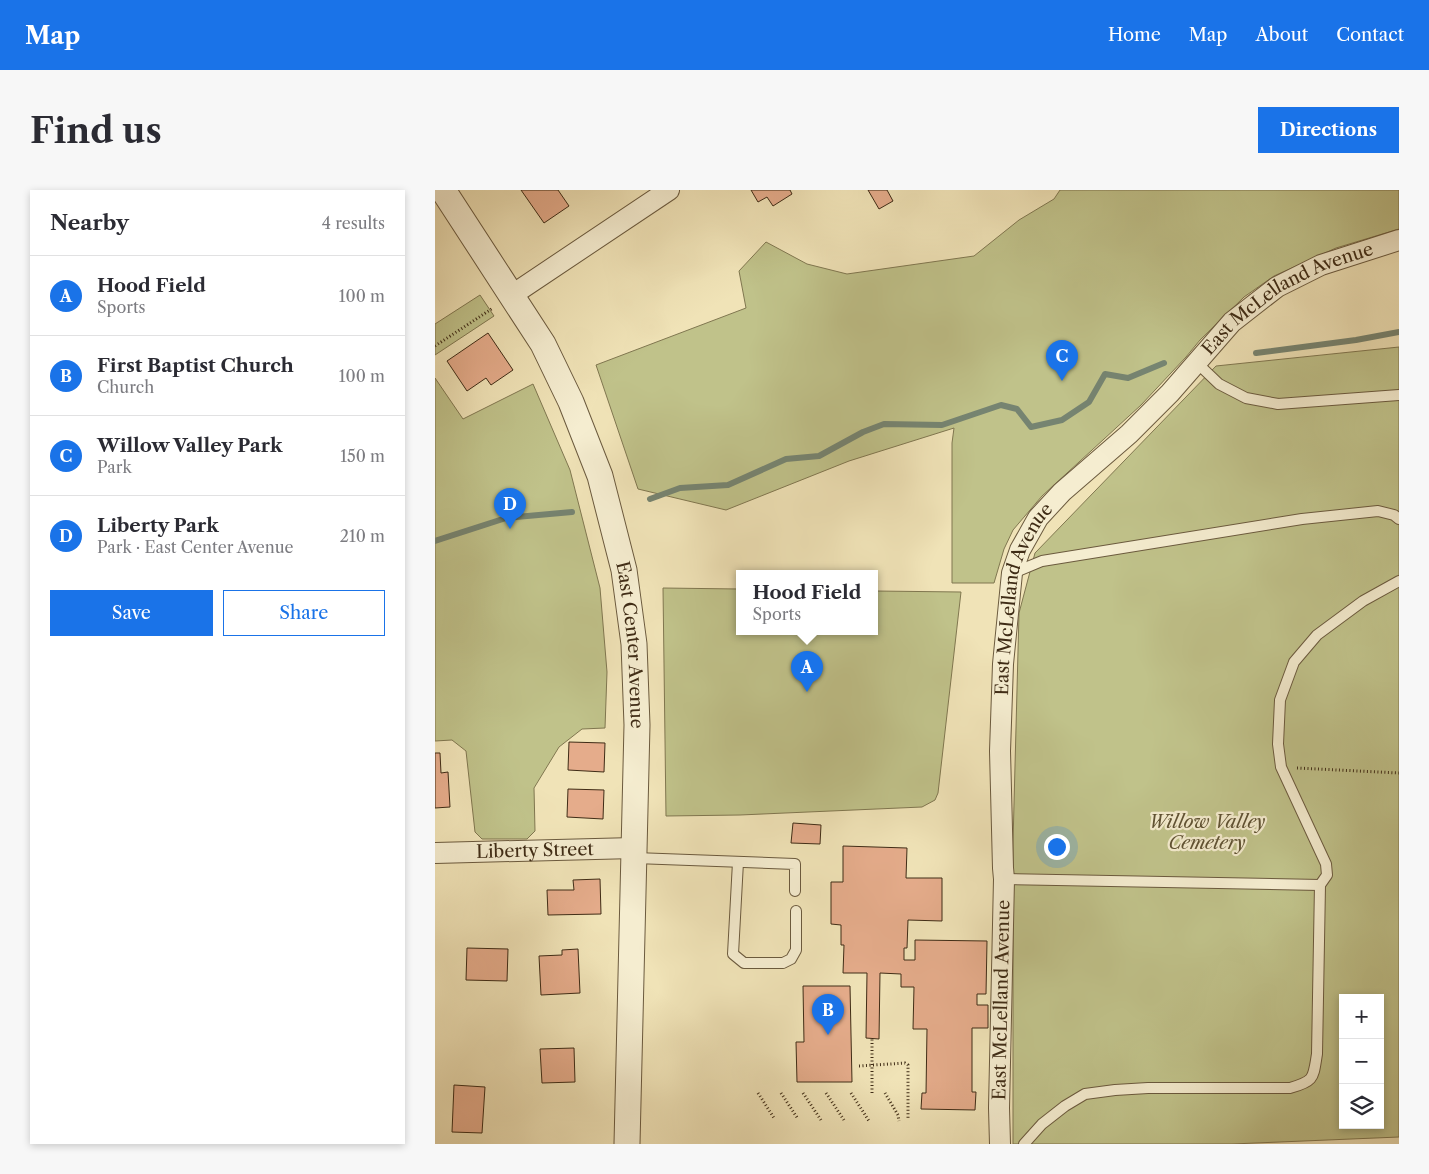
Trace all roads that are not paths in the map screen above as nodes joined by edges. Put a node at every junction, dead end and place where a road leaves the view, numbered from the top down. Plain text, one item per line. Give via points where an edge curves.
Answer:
1 (443, 190) edge
2 (669, 190) edge
3 (1399, 240) edge
4 (512, 295) junction
5 (1196, 362) junction
6 (1399, 395) edge
7 (1399, 519) edge
8 (1012, 573) junction
9 (1399, 581) edge
10 (435, 853) edge
11 (634, 853) junction
12 (738, 862) junction
13 (1005, 879) junction
14 (1320, 885) junction
15 (795, 891) dead end
16 (796, 911) dead end
17 (627, 1144) edge
18 (1000, 1144) edge
19 (1025, 1144) edge

1 - 4 street, East Center Avenue
2 - 4 street
3 - 5 street, East McLelland Avenue via 1321,265 1277,287 1232,322
4 - 11 street, East Center Avenue via 543,344 571,402 600,476 624,570 635,644
5 - 6 lane via 1226,388 1246,398 1278,404
5 - 8 street, East McLelland Avenue via 1129,434 1062,492 1038,518 1020,550
7 - 8 lane via 1377,511 1301,519 1042,561
8 - 13 street, East McLelland Avenue via 1003,664 1000,751
9 - 14 lane via 1363,601 1317,635 1294,662 1280,700 1281,767 1326,864 1327,875
10 - 11 street, Liberty Street
11 - 12 lane
11 - 17 street, East Center Avenue
12 - 15 lane via 795,864
12 - 16 lane via 733,954 743,963 783,963 791,959 796,950
13 - 14 lane
13 - 18 street, East McLelland Avenue
14 - 19 lane via 1317,1054 1314,1076 1305,1084 1290,1088 1148,1088 1085,1094 1042,1124

